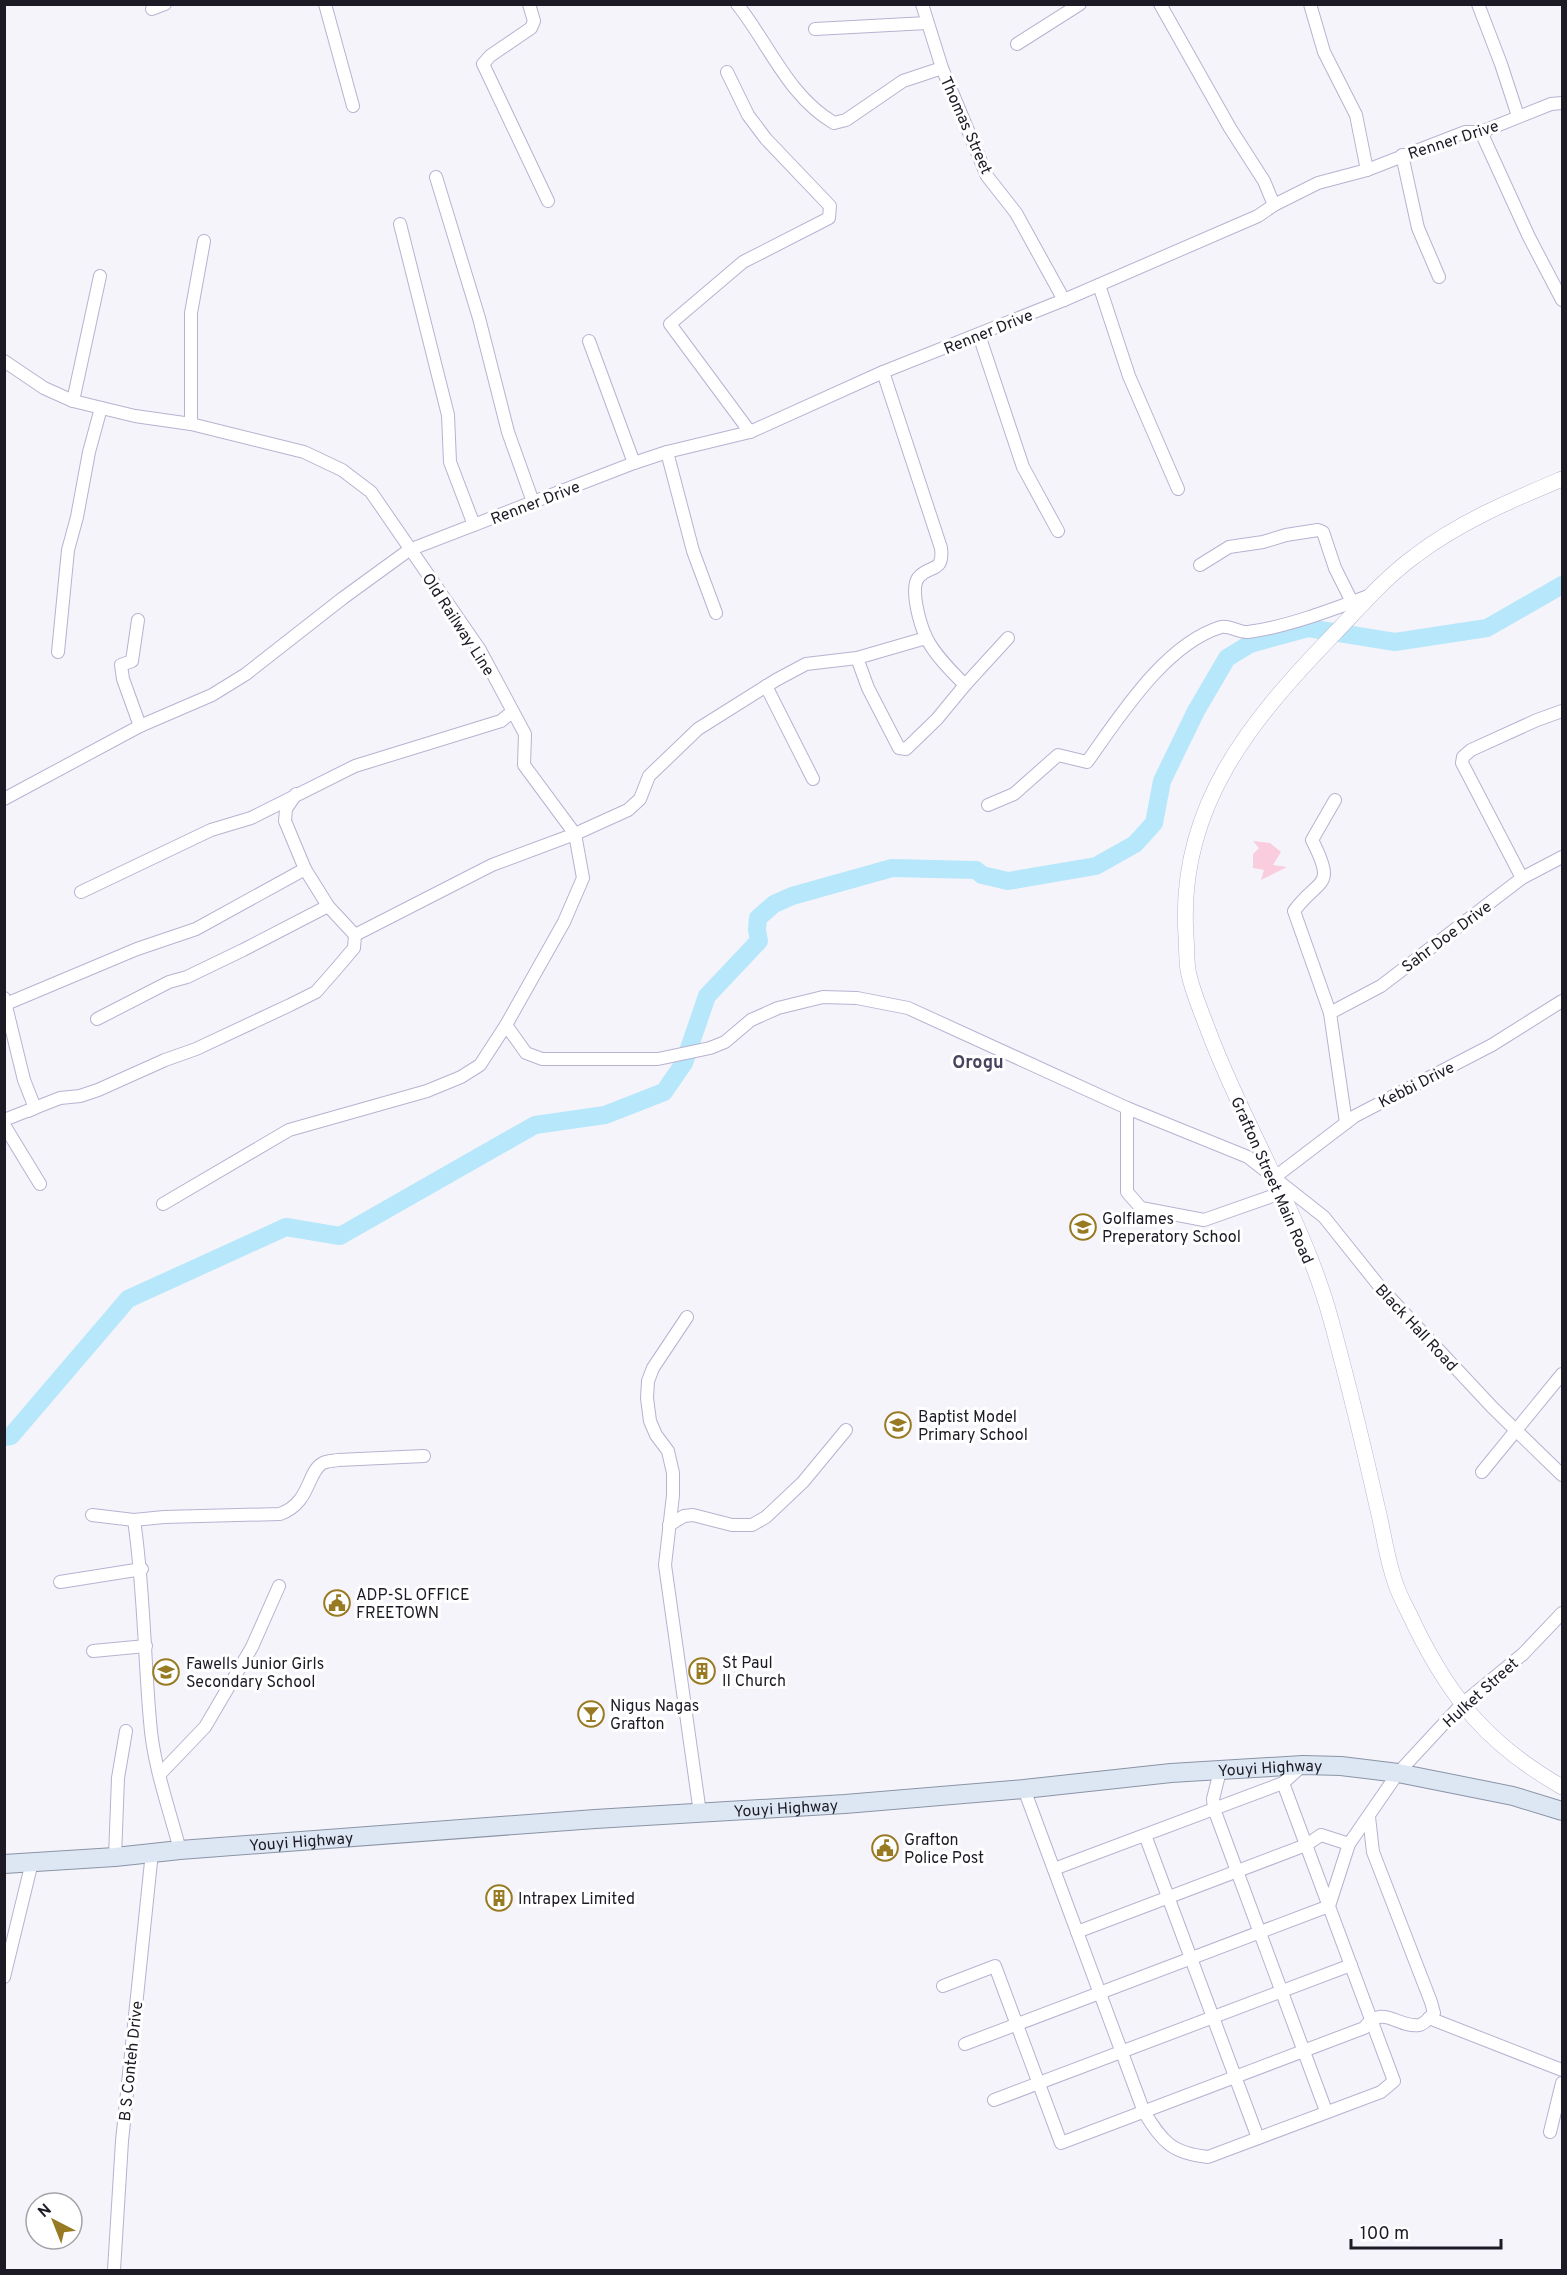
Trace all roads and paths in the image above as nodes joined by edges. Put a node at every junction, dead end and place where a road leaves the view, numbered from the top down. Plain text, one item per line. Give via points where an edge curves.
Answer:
1 (165, 4) edge
2 (325, 4) edge
3 (528, 4) edge
4 (737, 4) edge
5 (922, 4) edge
6 (1080, 4) edge
7 (1160, 4) edge
8 (1310, 4) edge
9 (1478, 4) edge
10 (153, 9) dead end
11 (927, 23) junction
12 (815, 29) dead end
13 (1017, 44) dead end
14 (942, 68) junction
15 (727, 72) dead end
16 (1563, 104) edge
17 (353, 106) dead end
18 (1518, 116) junction
19 (1481, 132) junction
20 (1402, 155) junction
21 (1367, 170) junction
22 (436, 177) dead end
23 (548, 201) dead end
24 (1274, 205) junction
25 (400, 224) dead end
26 (204, 241) dead end
27 (100, 276) dead end
28 (1439, 277) dead end
29 (1099, 285) junction
30 (1064, 300) junction
31 (1563, 300) edge
32 (979, 335) junction
33 (589, 341) dead end
34 (4, 362) edge
35 (883, 372) junction
36 (73, 401) junction
37 (101, 408) junction
38 (191, 424) junction
39 (750, 432) junction
40 (667, 452) junction
41 (634, 463) junction
42 (1563, 479) edge
43 (1178, 489) dead end
44 (533, 502) junction
45 (474, 525) junction
46 (1058, 531) dead end
47 (409, 549) junction
48 (1200, 565) dead end
49 (1355, 605) junction
50 (716, 613) dead end
51 (138, 620) dead end
52 (926, 638) junction
53 (1008, 638) dead end
54 (58, 652) dead end
55 (856, 658) junction
56 (965, 684) junction
57 (766, 686) junction
58 (1563, 711) edge
59 (512, 712) junction
60 (140, 726) junction
61 (813, 778) dead end
62 (296, 794) junction
63 (4, 799) edge
64 (1335, 800) dead end
65 (988, 805) dead end
66 (575, 834) junction
67 (1563, 857) edge
68 (305, 869) junction
69 (1522, 878) junction
70 (81, 892) dead end
71 (328, 906) junction
72 (355, 935) junction
73 (5, 1001) edge
74 (1563, 1001) edge
75 (1329, 1013) junction
76 (98, 1019) dead end
77 (506, 1025) junction
78 (35, 1108) junction
79 (1127, 1108) junction
80 (4, 1120) edge
81 (1346, 1123) junction
82 (4, 1125) edge
83 (1275, 1177) junction
84 (40, 1184) dead end
85 (1281, 1192) junction
86 (163, 1204) dead end
87 (687, 1317) dead end
88 (1563, 1374) edge
89 (846, 1430) dead end
90 (1516, 1432) junction
91 (424, 1456) dead end
92 (1482, 1472) dead end
93 (1563, 1475) edge
94 (92, 1515) dead end
95 (134, 1520) junction
96 (669, 1525) junction
97 (142, 1569) junction
98 (60, 1582) dead end
99 (279, 1586) dead end
100 (1563, 1613) edge
101 (146, 1646) junction
102 (93, 1651) dead end
103 (1461, 1705) junction
104 (126, 1731) dead end
105 (1303, 1765) junction
106 (1220, 1771) junction
107 (1398, 1773) junction
108 (159, 1774) junction
109 (1283, 1783) junction
110 (1563, 1787) edge
111 (1024, 1789) junction
112 (1214, 1809) junction
113 (1563, 1811) edge
114 (700, 1813) junction
115 (1369, 1817) junction
116 (1145, 1835) junction
117 (1348, 1844) junction
118 (1306, 1845) junction
119 (180, 1850) junction
120 (152, 1852) junction
121 (115, 1857) junction
122 (32, 1862) junction
123 (4, 1864) edge
124 (1054, 1869) junction
125 (1237, 1872) junction
126 (1168, 1898) junction
127 (1329, 1906) junction
128 (1077, 1932) junction
129 (1260, 1932) junction
130 (1191, 1958) junction
131 (1351, 1965) junction
132 (4, 1977) edge
133 (943, 1986) dead end
134 (1282, 1991) junction
135 (1100, 1993) junction
136 (1213, 2017) junction
137 (1429, 2018) junction
138 (1371, 2019) junction
139 (1017, 2024) junction
140 (965, 2044) dead end
141 (1122, 2051) junction
142 (1304, 2052) junction
143 (1563, 2070) edge
144 (1236, 2078) junction
145 (1039, 2083) junction
146 (1563, 2084) edge
147 (994, 2100) dead end
148 (1326, 2111) junction
149 (1144, 2112) junction
150 (1550, 2133) dead end
151 (1258, 2138) junction
152 (114, 2271) edge

1 - 10 street
2 - 17 street
3 - 23 street via 534,21 531,28 483,64
4 - 14 street via 785,78 834,123 846,120 903,81
5 - 11 street, Thomas Street
6 - 13 street
7 - 24 street via 1264,181
8 - 21 street via 1324,52 1356,115
9 - 18 street
11 - 12 street
11 - 14 street, Thomas Street
14 - 30 street, Thomas Street via 987,176 1016,213
15 - 39 street via 748,115 766,139 830,206 829,218 743,262 670,324
16 - 18 street, Renner Drive via 1551,104
18 - 19 street, Renner Drive
19 - 20 street, Renner Drive via 1465,132
19 - 31 street
20 - 21 street, Renner Drive
20 - 28 street via 1418,228
21 - 24 street, Renner Drive via 1318,183
22 - 44 street via 479,318 508,432
24 - 29 street, Renner Drive
25 - 45 street via 448,415 450,462
26 - 38 street via 191,313
27 - 36 street
29 - 30 street, Renner Drive
29 - 43 street via 1129,376
30 - 32 street, Renner Drive
32 - 35 street, Renner Drive
32 - 46 street via 1023,467
33 - 41 street
34 - 36 street, Old Railway Line
35 - 39 street, Renner Drive
35 - 52 street via 942,559 939,566 919,578 915,587
36 - 37 street, Old Railway Line
37 - 38 street, Old Railway Line
37 - 54 street via 68,550
38 - 47 street, Old Railway Line via 304,452 342,470 371,492
39 - 40 street, Renner Drive
40 - 41 street, Renner Drive
40 - 50 street via 693,551
41 - 44 street, Renner Drive
42 - 49 street, Grafton Street Main Road via 1451,532 1413,556 1376,593
44 - 45 street, Renner Drive
45 - 47 street, Renner Drive
47 - 59 street, Old Railway Line via 480,650
47 - 60 street, Renner Drive via 246,674 212,695
48 - 49 street via 1229,547 1318,530 1327,540 1335,568
49 - 65 street via 1245,633 1224,626 1203,635 1176,652 1119,717 1087,762 1058,755 1014,794
49 - 83 street, Grafton Street Main Road via 1245,735 1215,786 1188,863 1184,915 1188,973 1241,1111
51 - 60 street via 132,661 122,665 123,679
52 - 55 street
52 - 56 street
53 - 56 street
55 - 56 street via 868,688 903,749 938,719
55 - 57 street via 806,664
57 - 61 street
57 - 66 street via 698,729 649,776 640,799 628,810
58 - 69 street via 1480,746 1463,756 1461,763
59 - 62 street via 501,721 356,766
59 - 66 street, Old Railway Line via 525,734 524,765
60 - 63 street, Renner Drive
62 - 68 street via 286,808 285,821
62 - 70 street via 251,818 174,846
64 - 75 street via 1312,840 1325,873 1320,886 1294,911
66 - 72 street via 492,865
66 - 77 street, Old Railway Line via 583,878 564,922
67 - 69 street, Sahr Doe Drive
68 - 71 street
68 - 73 street via 196,929
69 - 75 street, Sahr Doe Drive via 1381,986
71 - 72 street
71 - 76 street
72 - 78 street via 354,948 316,992 98,1090
73 - 78 street via 24,1080
74 - 81 street, Kebbi Drive via 1492,1045
75 - 81 street
77 - 79 street, Black Hall Road via 526,1053 542,1059 658,1059 725,1042 751,1020 778,1008 823,997 857,998 908,1008
77 - 86 street, Old Railway Line via 480,1065 461,1077 426,1091 289,1130
78 - 80 street
79 - 83 street, Black Hall Road via 1248,1157
79 - 85 street via 1127,1192 1142,1208 1204,1220
81 - 83 street, Kebbi Drive
82 - 84 street
83 - 85 street, Grafton Street Main Road
83 - 90 street, Black Hall Road via 1324,1217 1380,1287
85 - 103 street, Grafton Street Main Road via 1327,1306 1397,1588 1433,1661
87 - 96 street via 648,1381 650,1421 668,1451 673,1473
88 - 90 street
89 - 96 street via 803,1482 766,1518 752,1525 732,1526 693,1515
90 - 92 street
90 - 93 street, Black Hall Road
91 - 95 street via 324,1463 316,1469 304,1496 291,1510 280,1514
94 - 95 street
95 - 97 street
96 - 114 street via 665,1565
97 - 98 street
97 - 101 street
99 - 108 street via 252,1647 205,1727
100 - 103 street, Hulket Street via 1523,1654
101 - 102 street
101 - 108 street via 150,1723
103 - 107 street, Hulket Street
103 - 110 street, Grafton Street Main Road via 1517,1759
104 - 121 street via 118,1778
105 - 106 main road, Youyi Highway
105 - 107 main road, Youyi Highway
105 - 109 street
106 - 111 main road, Youyi Highway
106 - 112 street
107 - 113 main road, Youyi Highway via 1513,1796
107 - 115 street, Hulket Street
108 - 119 street
109 - 112 street
109 - 118 street
111 - 114 main road, Youyi Highway
111 - 124 street
112 - 116 street
112 - 125 street
114 - 119 main road, Youyi Highway
115 - 117 street, Hulket Street
115 - 137 street via 1373,1852 1431,2001 1434,2013
116 - 124 street
116 - 126 street
117 - 118 street via 1321,1835
117 - 127 street
118 - 125 street
118 - 127 street
119 - 120 main road, Youyi Highway
120 - 121 main road, Youyi Highway
120 - 152 street, B S Conteh Drive via 122,2141
121 - 122 main road, Youyi Highway
122 - 123 main road, Youyi Highway
122 - 132 street
124 - 128 street
125 - 126 street
125 - 129 street
126 - 128 street
126 - 130 street
127 - 129 street
127 - 131 street
128 - 135 street
129 - 130 street
129 - 134 street
130 - 135 street
130 - 136 street
131 - 134 street
131 - 138 street
133 - 139 street via 995,1966
134 - 136 street
134 - 142 street
135 - 139 street
135 - 141 street
136 - 141 street
136 - 144 street
137 - 138 street via 1418,2025
137 - 143 street
138 - 142 street via 1364,2028
138 - 148 street via 1394,2081 1381,2092
139 - 140 street
139 - 145 street
141 - 145 street
141 - 149 street
142 - 144 street
142 - 148 street
144 - 149 street
144 - 151 street
145 - 147 street
145 - 149 street via 1061,2143
146 - 150 street
148 - 151 street
149 - 151 street via 1161,2139 1185,2155 1208,2157

